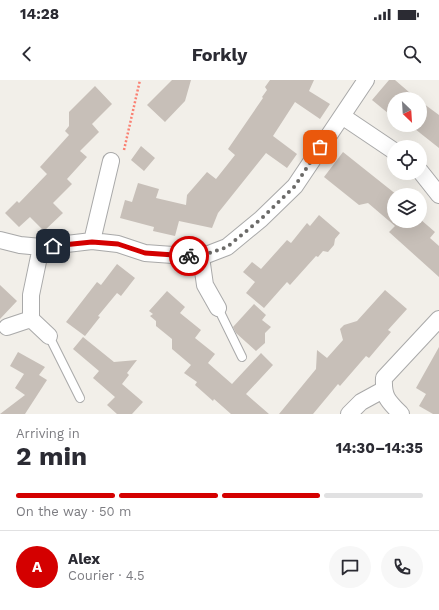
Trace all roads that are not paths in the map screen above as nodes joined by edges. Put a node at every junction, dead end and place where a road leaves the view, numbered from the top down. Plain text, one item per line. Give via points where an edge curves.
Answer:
1 (366, 80) edge
2 (342, 116) junction
3 (387, 146) edge
4 (111, 161) road end
5 (427, 180) edge
6 (439, 195) edge
7 (0, 240) edge
8 (92, 242) junction
9 (41, 247) junction
10 (201, 256) junction
11 (218, 308) joint
12 (31, 319) junction
13 (439, 319) edge
14 (7, 327) dead end
15 (49, 336) joint
16 (242, 357) dead end
17 (383, 390) junction
18 (80, 398) dead end
19 (348, 414) edge
20 (401, 414) edge

1 - 2 street
2 - 3 street
2 - 10 street via 295,186 227,247
4 - 8 street
5 - 6 street
7 - 9 street
8 - 9 street
8 - 10 street via 118,244 145,253
9 - 12 street via 32,288
10 - 11 street via 205,285
11 - 16 lane
12 - 14 street
12 - 15 street
13 - 17 street via 384,378
15 - 18 lane
17 - 19 street via 361,402
17 - 20 street via 388,401

